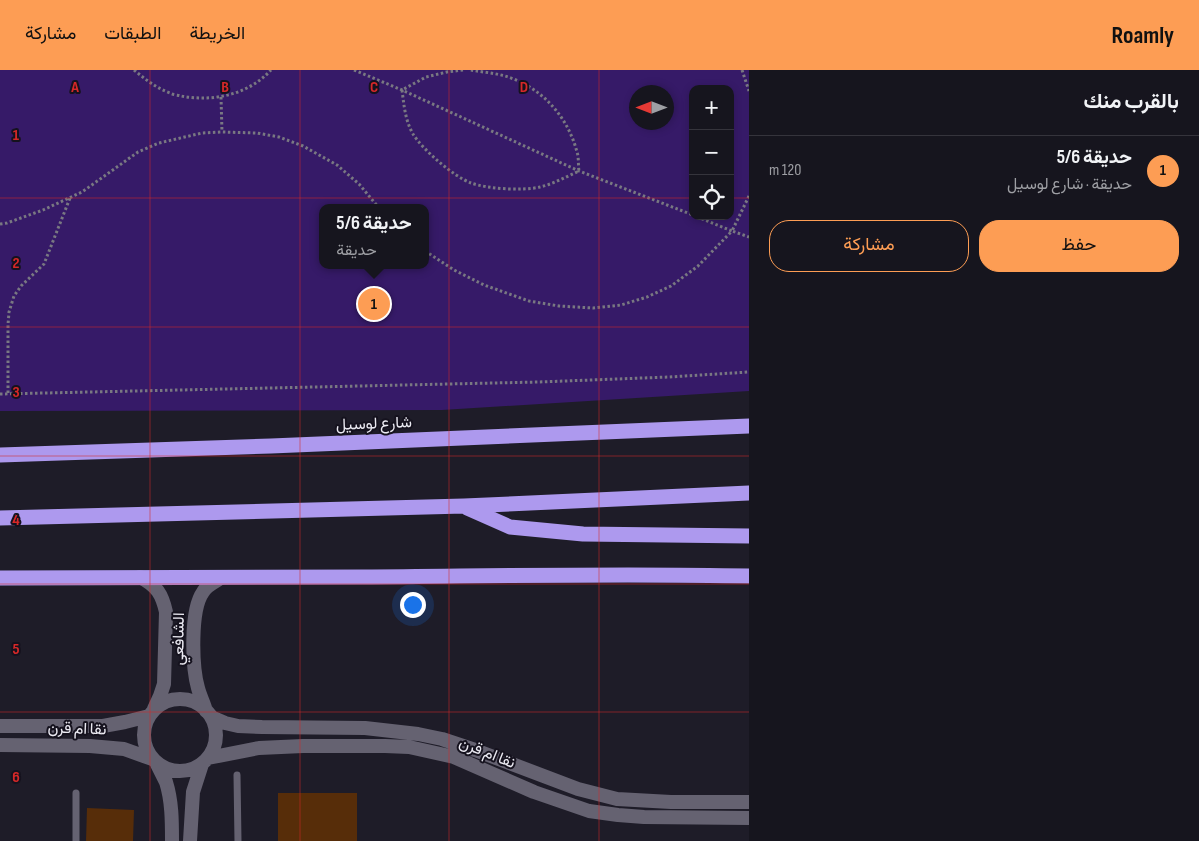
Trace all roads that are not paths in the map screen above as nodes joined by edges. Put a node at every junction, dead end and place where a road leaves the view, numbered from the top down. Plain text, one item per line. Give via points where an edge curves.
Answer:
1 (749, 426) edge
2 (0, 455) edge
3 (749, 493) edge
4 (464, 506) junction
5 (0, 518) edge
6 (749, 536) edge
7 (749, 576) edge
8 (140, 577) junction
9 (0, 578) edge
10 (221, 578) junction
11 (151, 713) junction
12 (209, 714) junction
13 (0, 726) edge
14 (0, 746) edge
15 (155, 761) junction
16 (205, 761) junction
17 (237, 776) dead end
18 (76, 793) dead end
19 (749, 802) edge
20 (749, 818) edge
21 (76, 841) edge
22 (172, 841) edge
23 (190, 841) edge
24 (238, 841) edge

1 - 2 highway, شارع لوسيل
3 - 4 highway
4 - 5 highway
4 - 6 highway via 510,527 583,534
7 - 10 highway
8 - 9 highway
8 - 10 highway
8 - 11 street, الشافعي via 160,592 166,612 164,684
10 - 12 street, الشافعي via 201,594 195,611 194,665 198,688
11 - 12 street via 162,704 180,699 199,704
11 - 13 street, نقا ام قرن via 103,726
11 - 15 street via 144,727 144,738 146,749
12 - 16 street via 216,738 214,748
12 - 19 street, نقا ام قرن via 238,726 365,728 418,734 475,750 578,789 617,798
14 - 15 street, نقا ام قرن via 124,749
15 - 16 street via 175,771 194,769
15 - 22 street via 170,798
16 - 20 street, نقا ام قرن via 251,749 409,747 454,757 534,792 589,811 644,817
16 - 23 street via 194,792
17 - 24 lane
18 - 21 lane

